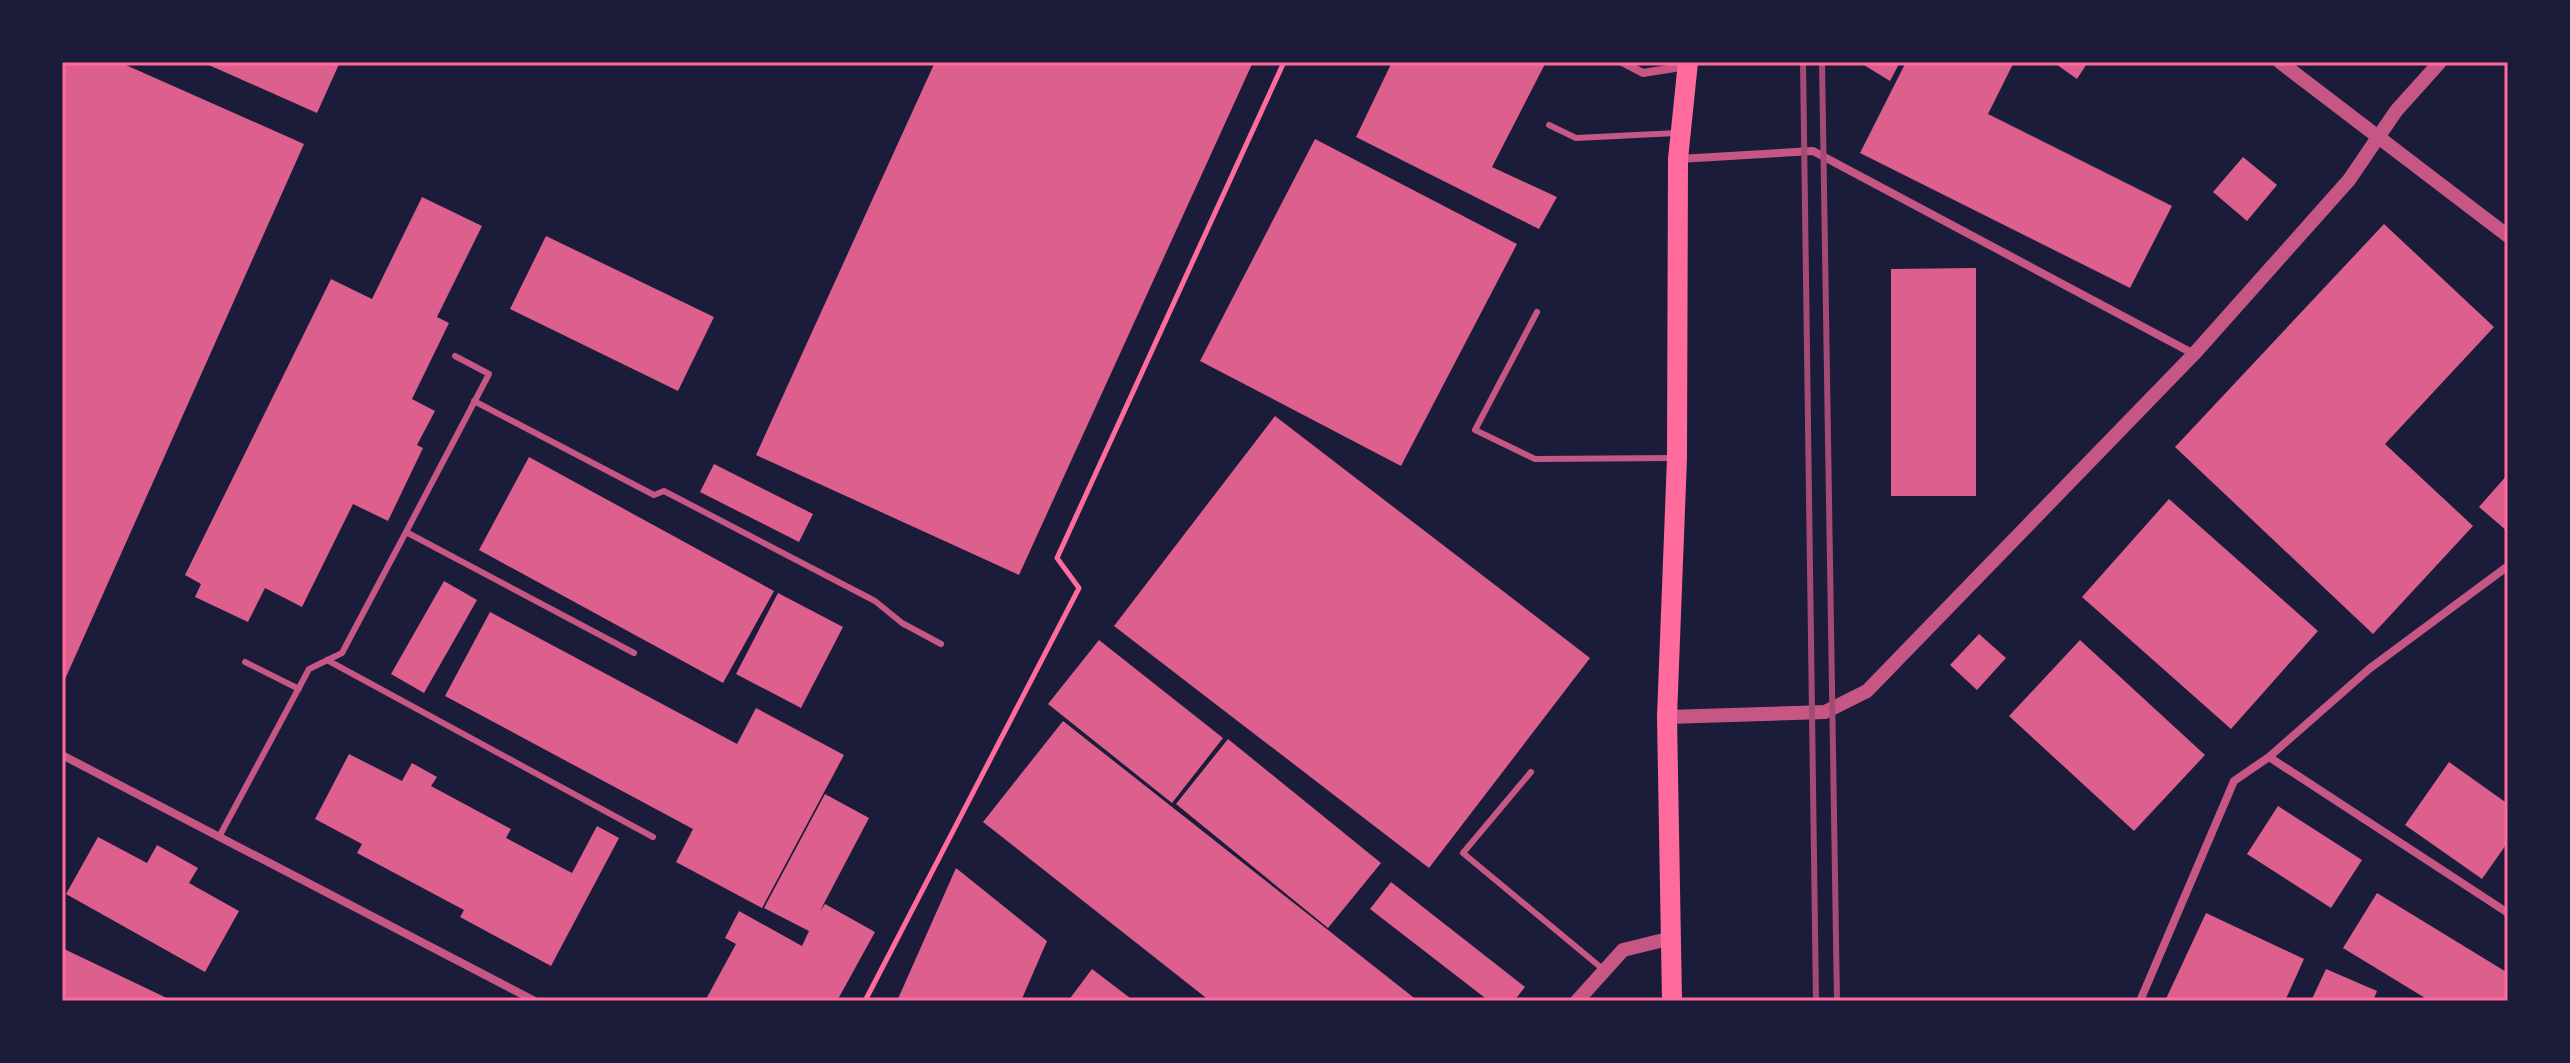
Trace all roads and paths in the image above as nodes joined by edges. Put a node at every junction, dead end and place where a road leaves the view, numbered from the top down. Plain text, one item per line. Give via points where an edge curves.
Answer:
1 (1284, 62) edge
2 (1622, 62) edge
3 (2280, 62) edge
4 (2440, 62) edge
5 (1688, 63) edge
6 (1549, 125) dead end
7 (1681, 133) junction
8 (2378, 139) junction
9 (1678, 159) junction
10 (2508, 236) edge
11 (1537, 312) dead end
12 (2194, 354) junction
13 (455, 356) dead end
14 (474, 401) junction
15 (1677, 458) junction
16 (406, 532) junction
17 (2508, 566) edge
18 (941, 644) dead end
19 (634, 653) dead end
20 (327, 660) junction
21 (245, 662) dead end
22 (299, 689) junction
23 (1667, 717) junction
24 (62, 755) edge
25 (2269, 757) junction
26 (1531, 772) dead end
27 (219, 837) junction
28 (653, 837) dead end
29 (2508, 913) edge
30 (1672, 938) junction
31 (1604, 970) junction
32 (535, 1001) edge
33 (865, 1001) edge
34 (1577, 1001) edge
35 (1672, 1001) edge
36 (2140, 1001) edge

1 - 33 path via 1057,558 1079,588
2 - 5 street via 1643,73
3 - 8 street
4 - 8 street
5 - 7 main road
6 - 7 lane via 1576,138
7 - 9 main road
8 - 10 street
8 - 12 street via 2349,180
9 - 12 street via 1813,151
9 - 15 main road
11 - 15 lane via 1475,430 1535,459
12 - 23 street via 1867,691 1825,712
13 - 14 lane via 489,374
14 - 16 lane
14 - 18 lane via 654,495 664,491 875,601
15 - 23 main road
16 - 19 lane
16 - 20 lane via 342,653
17 - 25 street via 2369,669
20 - 22 lane via 309,669
20 - 28 lane
21 - 22 lane
22 - 27 lane
23 - 30 main road
24 - 27 street
25 - 29 street
25 - 36 street via 2234,781
26 - 31 lane via 1463,853
27 - 32 street
30 - 31 street via 1623,950
30 - 35 main road
31 - 34 street

